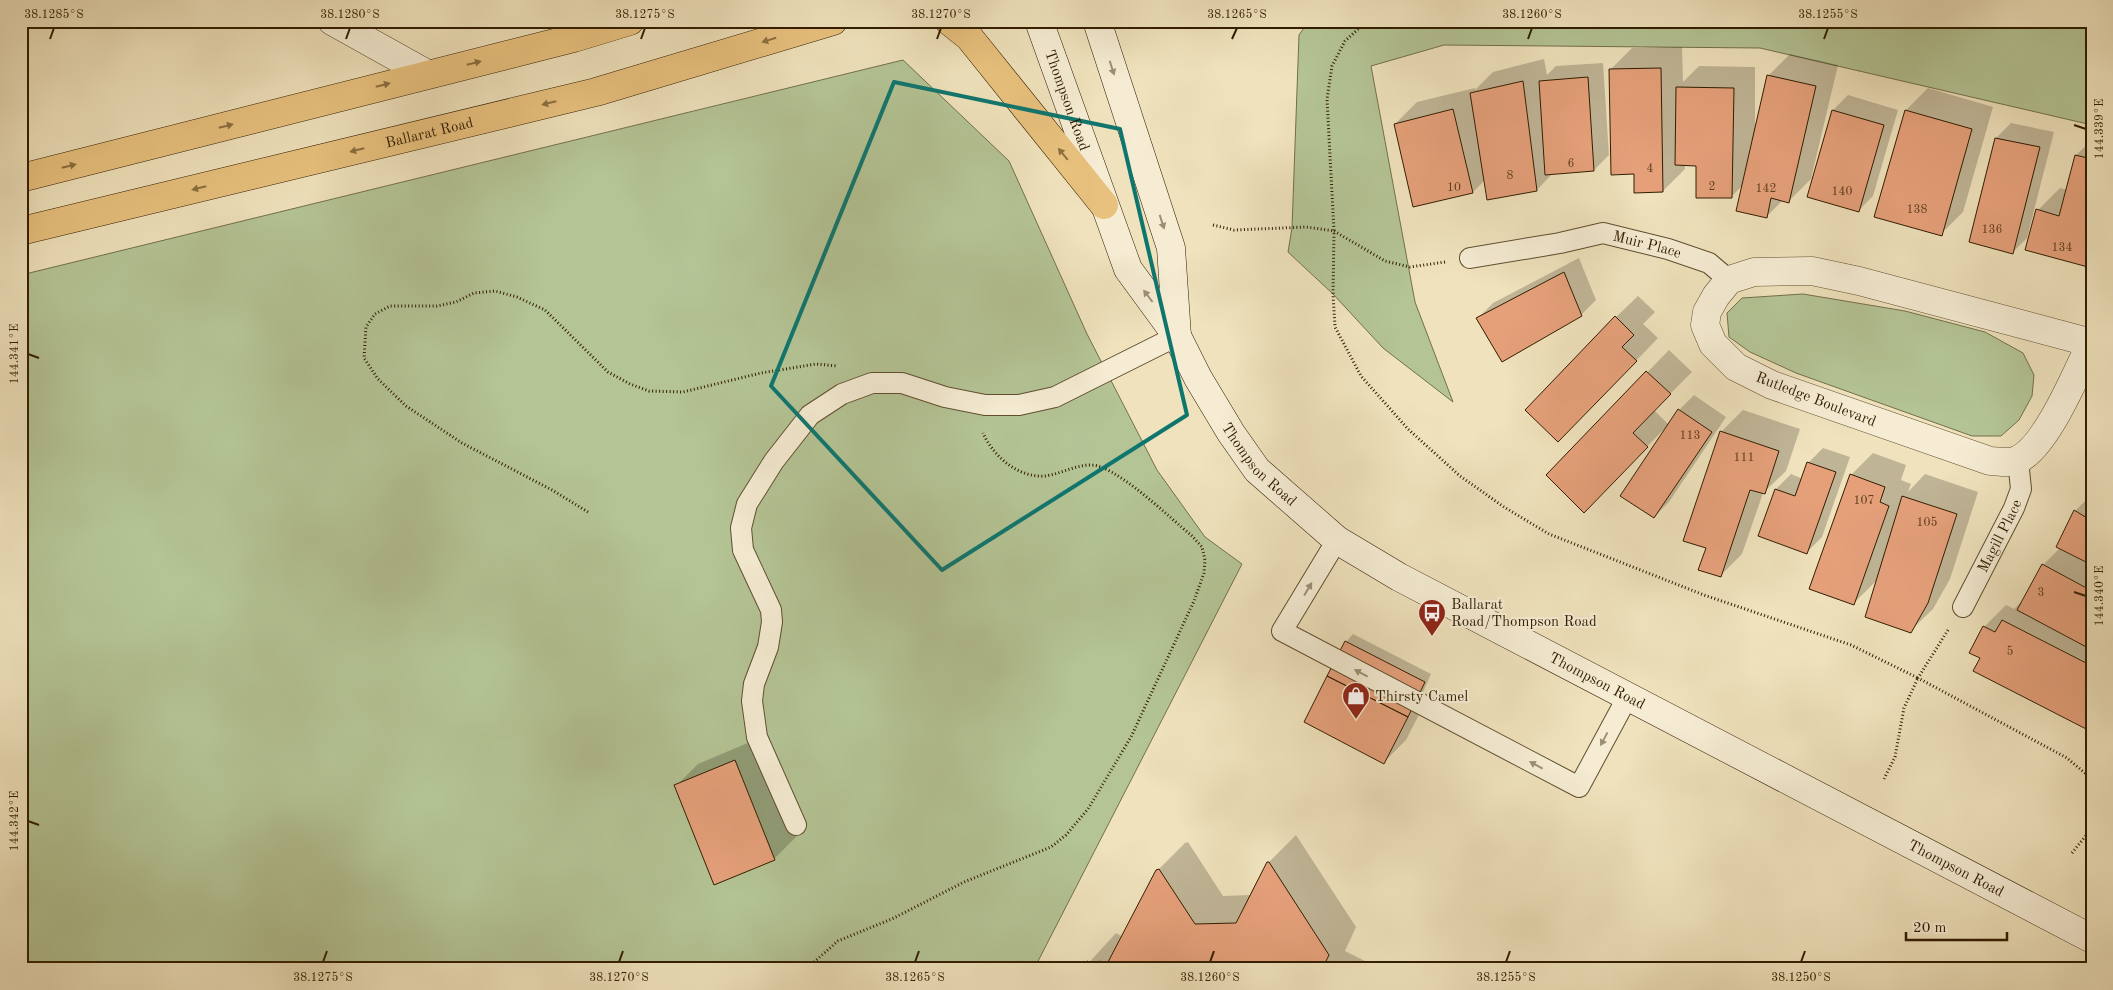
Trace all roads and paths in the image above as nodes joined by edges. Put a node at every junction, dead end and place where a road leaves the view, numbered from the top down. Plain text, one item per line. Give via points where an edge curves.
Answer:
1 (332, 21) edge
2 (630, 21) edge
3 (832, 21) edge
4 (949, 21) edge
5 (1039, 21) edge
6 (1096, 21) edge
7 (1367, 21) edge
8 (427, 74) junction
9 (21, 178) edge
10 (1104, 206) junction
11 (1213, 225) dead end
12 (21, 231) edge
13 (1334, 231) junction
14 (1470, 258) joint
15 (1729, 280) junction
16 (1177, 336) junction
17 (2091, 343) edge
18 (844, 366) dead end
19 (970, 402) junction
20 (2018, 460) junction
21 (588, 512) dead end
22 (1337, 540) junction
23 (1963, 607) joint
24 (1918, 678) junction
25 (1628, 696) junction
26 (1884, 779) dead end
27 (2092, 779) edge
28 (796, 825) dead end
29 (2092, 828) edge
30 (2072, 853) dead end
31 (2092, 939) edge
32 (806, 969) edge

1 - 8 main road
8 -> 2 highway
3 -> 12 highway, Ballarat Road via 596,92
10 -> 4 highway via 969,37
5 - 10 main road, Thompson Road
6 -> 16 main road, Thompson Road via 1170,248
7 - 13 path via 1345,41 1332,66 1327,98
9 -> 8 highway
16 -> 10 main road, Thompson Road via 1128,268
11 - 13 path via 1234,230 1306,227
13 - 14 path via 1385,261 1410,267
13 - 24 path via 1335,327 1361,376 1408,429 1460,476 1504,508 1549,534 1696,591 1852,645
14 - 15 lane, Muir Place via 1603,233 1709,263
15 - 17 main road via 1754,272 1812,271
15 - 20 main road, Rutledge Boulevard via 1707,312 1705,325 1713,344 1736,367 1772,385 1990,461
16 - 19 lane via 1055,397 1018,405
16 - 22 main road, Thompson Road via 1230,433 1257,470
17 - 20 main road via 2056,414 2034,447
18 - 21 path via 816,364 683,392 649,391 608,372 545,310 517,297 495,291 474,293 456,302 437,306 390,306 375,314 366,326 364,358 378,379 406,406 462,443
19 - 28 lane via 902,383 872,383 842,394 810,416 774,461 747,504 741,528 743,550 771,610 772,622 768,647 754,684 752,701 757,737
19 - 32 path via 988,444 1007,464 1027,474 1045,476 1089,466 1115,473 1202,547 1204,573 1171,655 1131,737 1088,809 1066,835 1051,848 964,882 894,918 838,941
20 - 23 lane, Magill Place via 2021,489 2014,508
22 - 25 main road, Thompson Road via 1399,577
25 -> 22 lane via 1579,787 1282,631
23 - 24 path
24 - 26 path via 1904,708 1895,757
24 - 27 path via 2068,758
25 - 31 main road, Thompson Road
29 - 30 path

